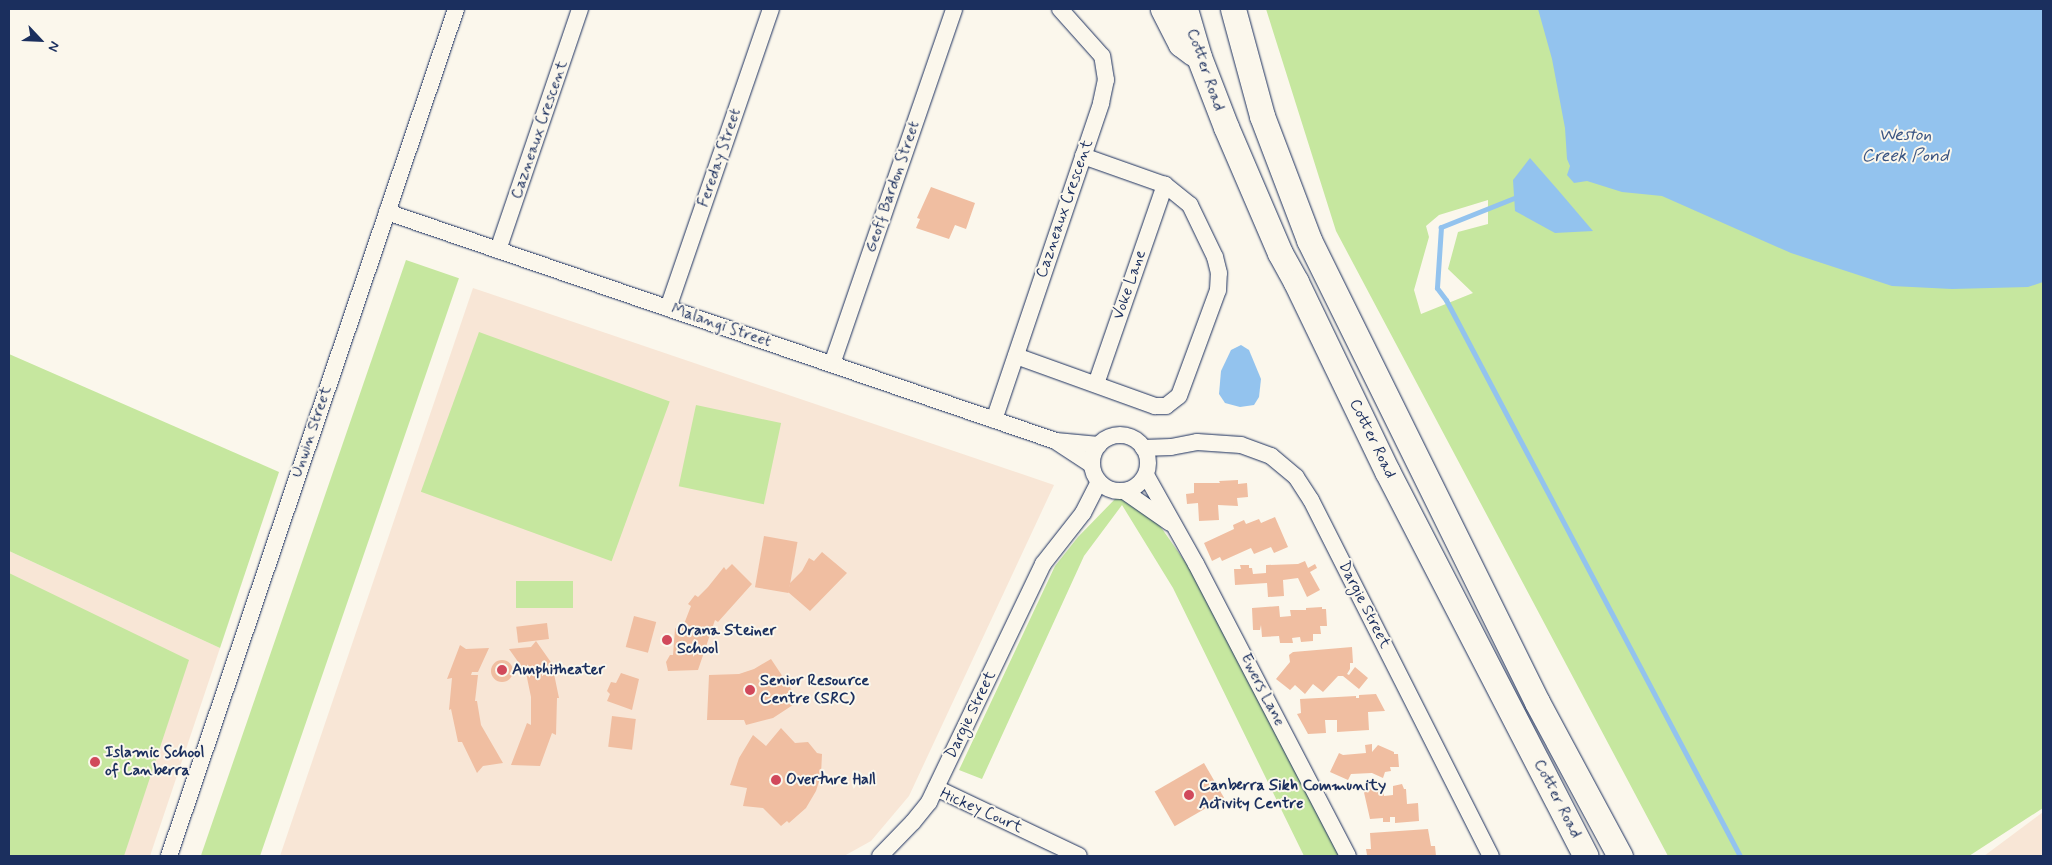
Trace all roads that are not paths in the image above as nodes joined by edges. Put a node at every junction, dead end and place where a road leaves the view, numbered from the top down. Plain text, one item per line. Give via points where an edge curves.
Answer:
1 (456, 9) edge
2 (580, 9) edge
3 (772, 9) edge
4 (954, 9) edge
5 (1060, 9) edge
6 (1162, 9) edge
7 (1185, 9) edge
8 (1233, 9) edge
9 (1199, 57) junction
10 (1083, 156) junction
11 (1165, 185) junction
12 (387, 212) junction
13 (498, 250) junction
14 (668, 308) junction
15 (1016, 356) junction
16 (832, 364) junction
17 (1096, 384) junction
18 (994, 420) junction
19 (1056, 441) junction
20 (1099, 445) junction
21 (1171, 447) junction
22 (1143, 448) junction
23 (1092, 466) junction
24 (1147, 470) junction
25 (1112, 488) junction
26 (1174, 526) junction
27 (936, 788) junction
28 (169, 856) edge
29 (880, 856) edge
30 (1079, 856) edge
31 (1348, 856) edge
32 (1491, 856) edge
33 (1586, 856) edge
34 (1620, 856) edge

1 - 12 street, Unwin Street
2 - 13 street, Cazneaux Crescent
3 - 14 street, Fereday Street
4 - 16 street, Geoff Bardon Street
5 - 10 street, Cazneaux Crescent via 1102,56 1106,80
6 - 9 main road via 1181,44
7 - 9 main road, Cotter Road
8 - 34 main road, Cotter Road via 1262,116 1309,240 1538,702
9 - 33 main road, Cotter Road via 1280,253 1387,471
10 - 11 street
10 - 15 street, Cazneaux Crescent
11 - 17 street, Voke Lane
11 - 17 street via 1190,204 1215,257 1219,273 1218,290 1180,396 1166,406 1155,406
12 - 13 street, Malangi Street
12 - 28 street, Unwin Street
13 - 14 street, Malangi Street
14 - 16 street, Malangi Street
15 - 17 street
15 - 18 street, Cazneaux Crescent
16 - 18 street, Malangi Street
18 - 19 street, Malangi Street
19 - 20 street, Malangi Street
19 - 23 street, Malangi Street
20 - 22 street via 1122,435 1137,441
20 - 23 street via 1092,458
21 - 22 street, Dargie Street
21 - 24 street, Dargie Street
21 - 32 street, Dargie Street via 1197,442 1241,446 1271,456 1296,477 1311,500
22 - 24 street
23 - 25 street
24 - 25 street via 1133,488
24 - 26 street, Ewers Lane
25 - 26 street, Ewers Lane
25 - 27 street, Dargie Street via 1083,513 1043,564
26 - 31 street, Ewers Lane
27 - 29 street, Hickey Court via 913,822
27 - 30 street, Hickey Court

